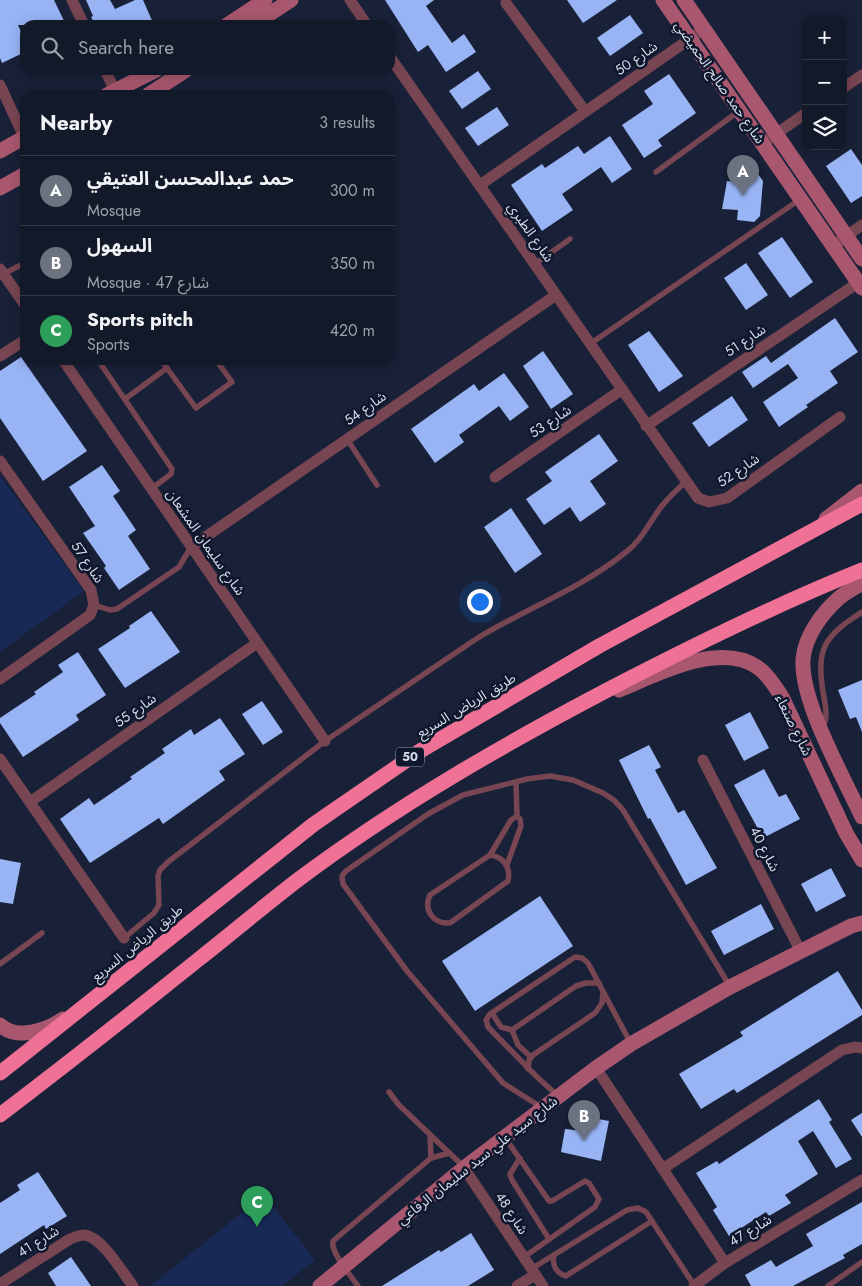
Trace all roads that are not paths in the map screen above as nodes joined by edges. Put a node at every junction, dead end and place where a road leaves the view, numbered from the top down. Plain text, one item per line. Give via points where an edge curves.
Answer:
1 (72, 0) edge
2 (265, 0) edge
3 (291, 0) edge
4 (350, 0) edge
5 (663, 0) edge
6 (684, 0) edge
7 (506, 3) dead end
8 (82, 20) edge
9 (235, 20) edge
10 (261, 20) edge
11 (364, 20) edge
12 (704, 29) junction
13 (690, 38) junction
14 (395, 65) edge
15 (106, 75) edge
16 (146, 75) edge
17 (178, 75) edge
18 (862, 76) edge
19 (0, 85) edge
20 (847, 85) edge
21 (110, 90) edge
22 (117, 90) edge
23 (156, 90) edge
24 (741, 110) junction
25 (586, 111) junction
26 (802, 116) edge
27 (20, 127) edge
28 (777, 133) junction
29 (20, 140) edge
30 (763, 143) junction
31 (0, 151) edge
32 (656, 172) dead end
33 (20, 177) edge
34 (480, 185) junction
35 (0, 188) edge
36 (801, 198) junction
37 (862, 225) edge
38 (847, 236) junction
39 (570, 239) dead end
40 (833, 246) junction
41 (862, 259) edge
42 (20, 264) edge
43 (535, 264) junction
44 (2, 271) edge
45 (861, 283) edge
46 (556, 295) junction
47 (20, 298) edge
48 (20, 343) edge
49 (590, 344) junction
50 (0, 356) edge
51 (66, 365) edge
52 (101, 365) edge
53 (165, 365) edge
54 (220, 365) edge
55 (167, 368) junction
56 (621, 390) junction
57 (124, 399) junction
58 (840, 417) dead end
59 (646, 426) junction
60 (347, 439) junction
61 (0, 462) edge
62 (495, 477) dead end
63 (685, 482) junction
64 (377, 485) dead end
65 (151, 489) junction
66 (862, 491) edge
67 (862, 504) edge
68 (802, 537) junction
69 (191, 546) junction
70 (862, 570) edge
71 (862, 583) edge
72 (94, 605) junction
73 (862, 612) edge
74 (257, 643) junction
75 (0, 680) edge
76 (566, 712) junction
77 (822, 731) junction
78 (325, 740) junction
79 (803, 744) junction
80 (0, 760) edge
81 (703, 760) dead end
82 (516, 782) junction
83 (30, 802) junction
84 (517, 816) junction
85 (862, 817) edge
86 (490, 855) junction
87 (862, 860) edge
88 (507, 865) junction
89 (858, 922) edge
90 (42, 933) dead end
91 (124, 938) joint
92 (800, 952) junction
93 (0, 964) edge
94 (599, 983) junction
95 (730, 987) junction
96 (107, 988) junction
97 (603, 992) junction
98 (492, 1013) junction
99 (0, 1025) edge
100 (512, 1030) junction
101 (632, 1044) junction
102 (862, 1048) edge
103 (531, 1057) junction
104 (528, 1068) junction
105 (596, 1068) junction
106 (0, 1073) edge
107 (389, 1092) dead end
108 (558, 1096) junction
109 (542, 1108) junction
110 (0, 1115) edge
111 (430, 1135) junction
112 (505, 1137) junction
113 (449, 1153) junction
114 (431, 1158) junction
115 (520, 1158) junction
116 (464, 1168) junction
117 (664, 1168) junction
118 (862, 1180) edge
119 (652, 1221) junction
120 (550, 1239) junction
121 (554, 1255) junction
122 (523, 1258) junction
123 (862, 1262) edge
124 (725, 1263) junction
125 (344, 1266) junction
126 (533, 1272) junction
127 (0, 1284) edge
128 (133, 1286) edge
129 (320, 1286) edge
130 (358, 1286) edge
131 (518, 1286) edge
132 (543, 1286) edge
133 (694, 1286) edge
134 (828, 1286) edge

1 - 8 street
2 - 9 street
3 - 10 street
4 - 11 street
5 - 13 street, شارع حمد صالح الحميضي
6 - 12 street, شارع حمد صالح الحميضي
7 - 25 street
12 - 13 street, شارع 50
12 - 28 street, شارع حمد صالح الحميضي
13 - 24 street, شارع حمد صالح الحميضي
13 - 25 street, شارع 50
14 - 34 street, شارع الطبري
15 - 21 street
16 - 22 street
17 - 23 street
18 - 20 street
19 - 27 street
24 - 30 street, شارع حمد صالح الحميضي
24 - 32 lane
25 - 34 street, شارع 50
26 - 28 street
28 - 30 street
28 - 38 street, شارع حمد صالح الحميضي
29 - 31 street
30 - 36 street, شارع حمد صالح الحميضي
33 - 35 street
34 - 43 street, شارع الطبري
36 - 40 street, شارع حمد صالح الحميضي
36 - 49 lane
37 - 38 street
38 - 40 street
38 - 41 street, شارع حمد صالح الحميضي
39 - 43 lane
40 - 45 street, شارع حمد صالح الحميضي
42 - 44 lane
43 - 46 street, شارع الطبري
44 - 47 street
45 - 59 street, شارع 51
46 - 49 street, شارع الطبري
46 - 60 street, شارع 54
48 - 50 street
49 - 56 street, شارع الطبري
51 - 65 street, شارع سليمان المشعان
52 - 57 lane
53 - 55 lane
54 - 55 lane via 232,382 196,408
55 - 57 lane
56 - 59 street, شارع الطبري
56 - 62 street, شارع 53
57 - 65 lane via 172,469 171,474
58 - 63 street, شارع 52 via 727,498 704,501
59 - 63 street, شارع 52
60 - 64 lane
60 - 69 street, شارع 54
61 - 72 street, شارع 57 via 91,590
63 - 78 lane via 661,506 640,540 595,575 501,623
65 - 69 street, شارع سليمان المشعان
66 - 68 street
67 - 68 highway, طريق الرياض السريع / 50
68 - 96 highway, طريق الرياض السريع / 50 via 599,646 420,751 314,824
69 - 72 lane via 179,567 117,609
69 - 74 street, شارع سليمان المشعان
70 - 76 highway via 683,651
71 - 77 street, شارع صنعاء via 840,597 824,613 811,633 803,659 805,686
72 - 75 street, شارع 57 via 90,615
73 - 77 lane via 839,628 822,652 821,678 827,716
74 - 78 street, شارع سليمان المشعان
74 - 83 street, شارع 55
76 - 79 street, شارع صنعاء via 684,664 705,658 740,660 757,667 769,679 782,697
76 - 110 highway via 402,808 300,879
77 - 79 street via 809,736
77 - 85 street, شارع صنعاء
78 - 91 lane via 160,870 159,905
79 - 87 street, شارع صنعاء
80 - 83 street
81 - 92 street, شارع 40
82 - 84 lane
82 - 95 lane via 550,776 573,780 614,800
82 - 109 lane via 463,795 428,814 342,876 343,884 407,971 503,1083
83 - 91 street
84 - 86 lane via 511,820
84 - 88 lane via 521,826
86 - 88 lane
86 - 88 lane via 430,895 428,909 432,917 450,923 508,881
89 - 92 street, شارع سيد علي سيد سليمان الرفاعي
90 - 93 lane
92 - 95 street, شارع سيد علي سيد سليمان الرفاعي
94 - 97 lane
94 - 98 lane via 588,963 575,956
94 - 100 lane via 576,986
95 - 101 street, شارع سيد علي سيد سليمان الرفاعي
96 - 99 street via 54,1025 18,1033
96 - 106 highway, طريق الرياض السريع / 50
97 - 101 lane
97 - 103 lane via 602,1003 595,1013
98 - 100 lane via 502,1027
98 - 104 lane via 486,1020 488,1027
100 - 103 lane via 518,1045
101 - 105 street, شارع سيد علي سيد سليمان الرفاعي
102 - 117 street via 842,1050
103 - 104 lane
104 - 108 lane
105 - 108 street, شارع سيد علي سيد سليمان الرفاعي
105 - 117 street, شارع 47
107 - 111 lane
108 - 109 street, شارع سيد علي سيد سليمان الرفاعي
109 - 112 street, شارع سيد علي سيد سليمان الرفاعي
111 - 113 lane
111 - 114 lane
112 - 115 lane
112 - 116 street, شارع سيد علي سيد سليمان الرفاعي
113 - 114 lane
113 - 116 lane
114 - 125 lane via 332,1241 333,1249
115 - 120 lane via 511,1177
115 - 120 lane via 549,1201 584,1180 599,1199 595,1207
116 - 122 street, شارع 48
116 - 125 street, شارع سيد علي سيد سليمان الرفاعي
117 - 124 street, شارع 47
118 - 124 street, شارع 47
119 - 121 lane via 642,1210 630,1208
119 - 121 lane via 566,1276 554,1267
119 - 133 lane
120 - 122 lane
121 - 126 lane
122 - 126 street, شارع 48
123 - 134 lane
124 - 133 street
125 - 129 street, شارع سيد علي سيد سليمان الرفاعي
125 - 130 lane
126 - 131 street
126 - 132 street, شارع 48
127 - 128 street, شارع 41 via 70,1239 86,1235 102,1244

